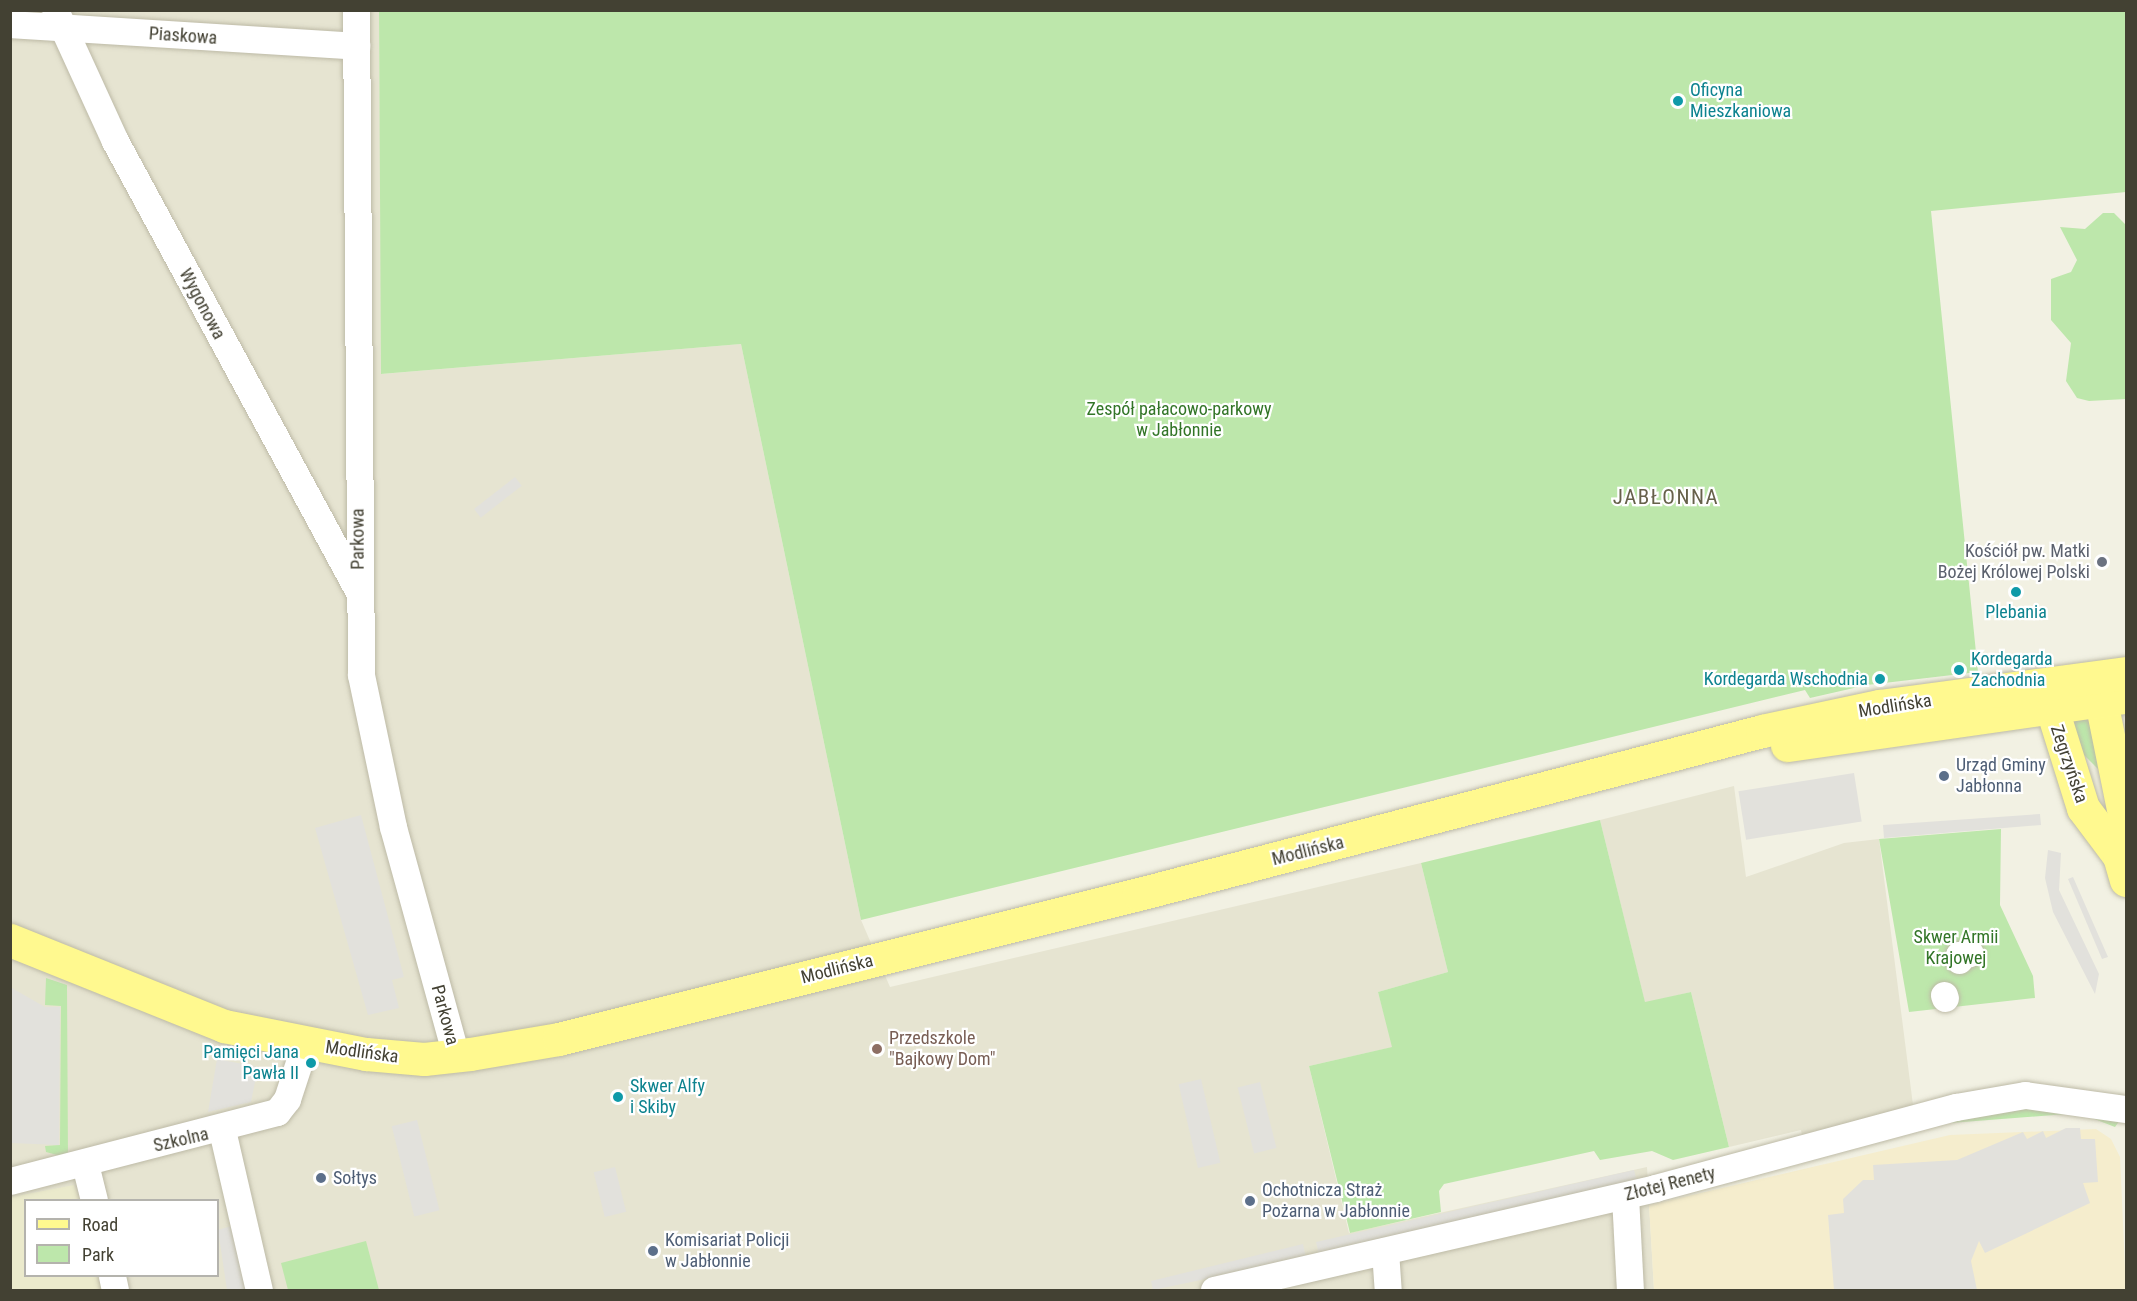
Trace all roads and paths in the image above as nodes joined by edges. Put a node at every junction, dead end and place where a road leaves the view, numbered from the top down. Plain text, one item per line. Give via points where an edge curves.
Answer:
1 (356, 10) edge
2 (57, 18) edge
3 (10, 24) edge
4 (356, 46) junction
5 (359, 592) junction
6 (2127, 673) edge
7 (2102, 693) edge
8 (2052, 709) junction
9 (1667, 759) junction
10 (2123, 868) edge
11 (10, 940) edge
12 (305, 1044) junction
13 (456, 1056) junction
14 (2127, 1108) edge
15 (222, 1130) junction
16 (85, 1164) junction
17 (10, 1181) edge
18 (1625, 1196) junction
19 (94, 1199) edge
20 (1385, 1251) junction
21 (259, 1290) edge
22 (1222, 1290) edge
23 (1388, 1290) edge
24 (1630, 1290) edge

1 - 4 street, Parkowa
2 - 3 street, Piaskowa
2 - 4 street, Piaskowa
2 - 5 street, Wygonowa via 115,141
4 - 5 street, Parkowa
5 - 13 street, Parkowa via 366,712
6 - 7 main road, Modlińska
7 - 8 main road, Modlińska
7 - 9 main road, Modlińska via 1880,706 1762,731
7 - 10 main road, Zegrzyńska via 2124,814
8 - 9 main road, Modlińska
8 - 10 main road, Zegrzyńska via 2083,808
9 - 13 main road, Modlińska via 559,1039
11 - 12 main road, Modlińska via 224,1026
12 - 13 main road, Modlińska via 404,1058
12 - 15 street, Szkolna via 287,1099 277,1112
14 - 18 street, Złotej Renety via 2025,1095 1956,1107
15 - 16 street, Szkolna
15 - 21 street
16 - 17 street, Szkolna
16 - 19 street
18 - 20 street, Złotej Renety
18 - 24 street
20 - 22 street, Złotej Renety
20 - 23 street

